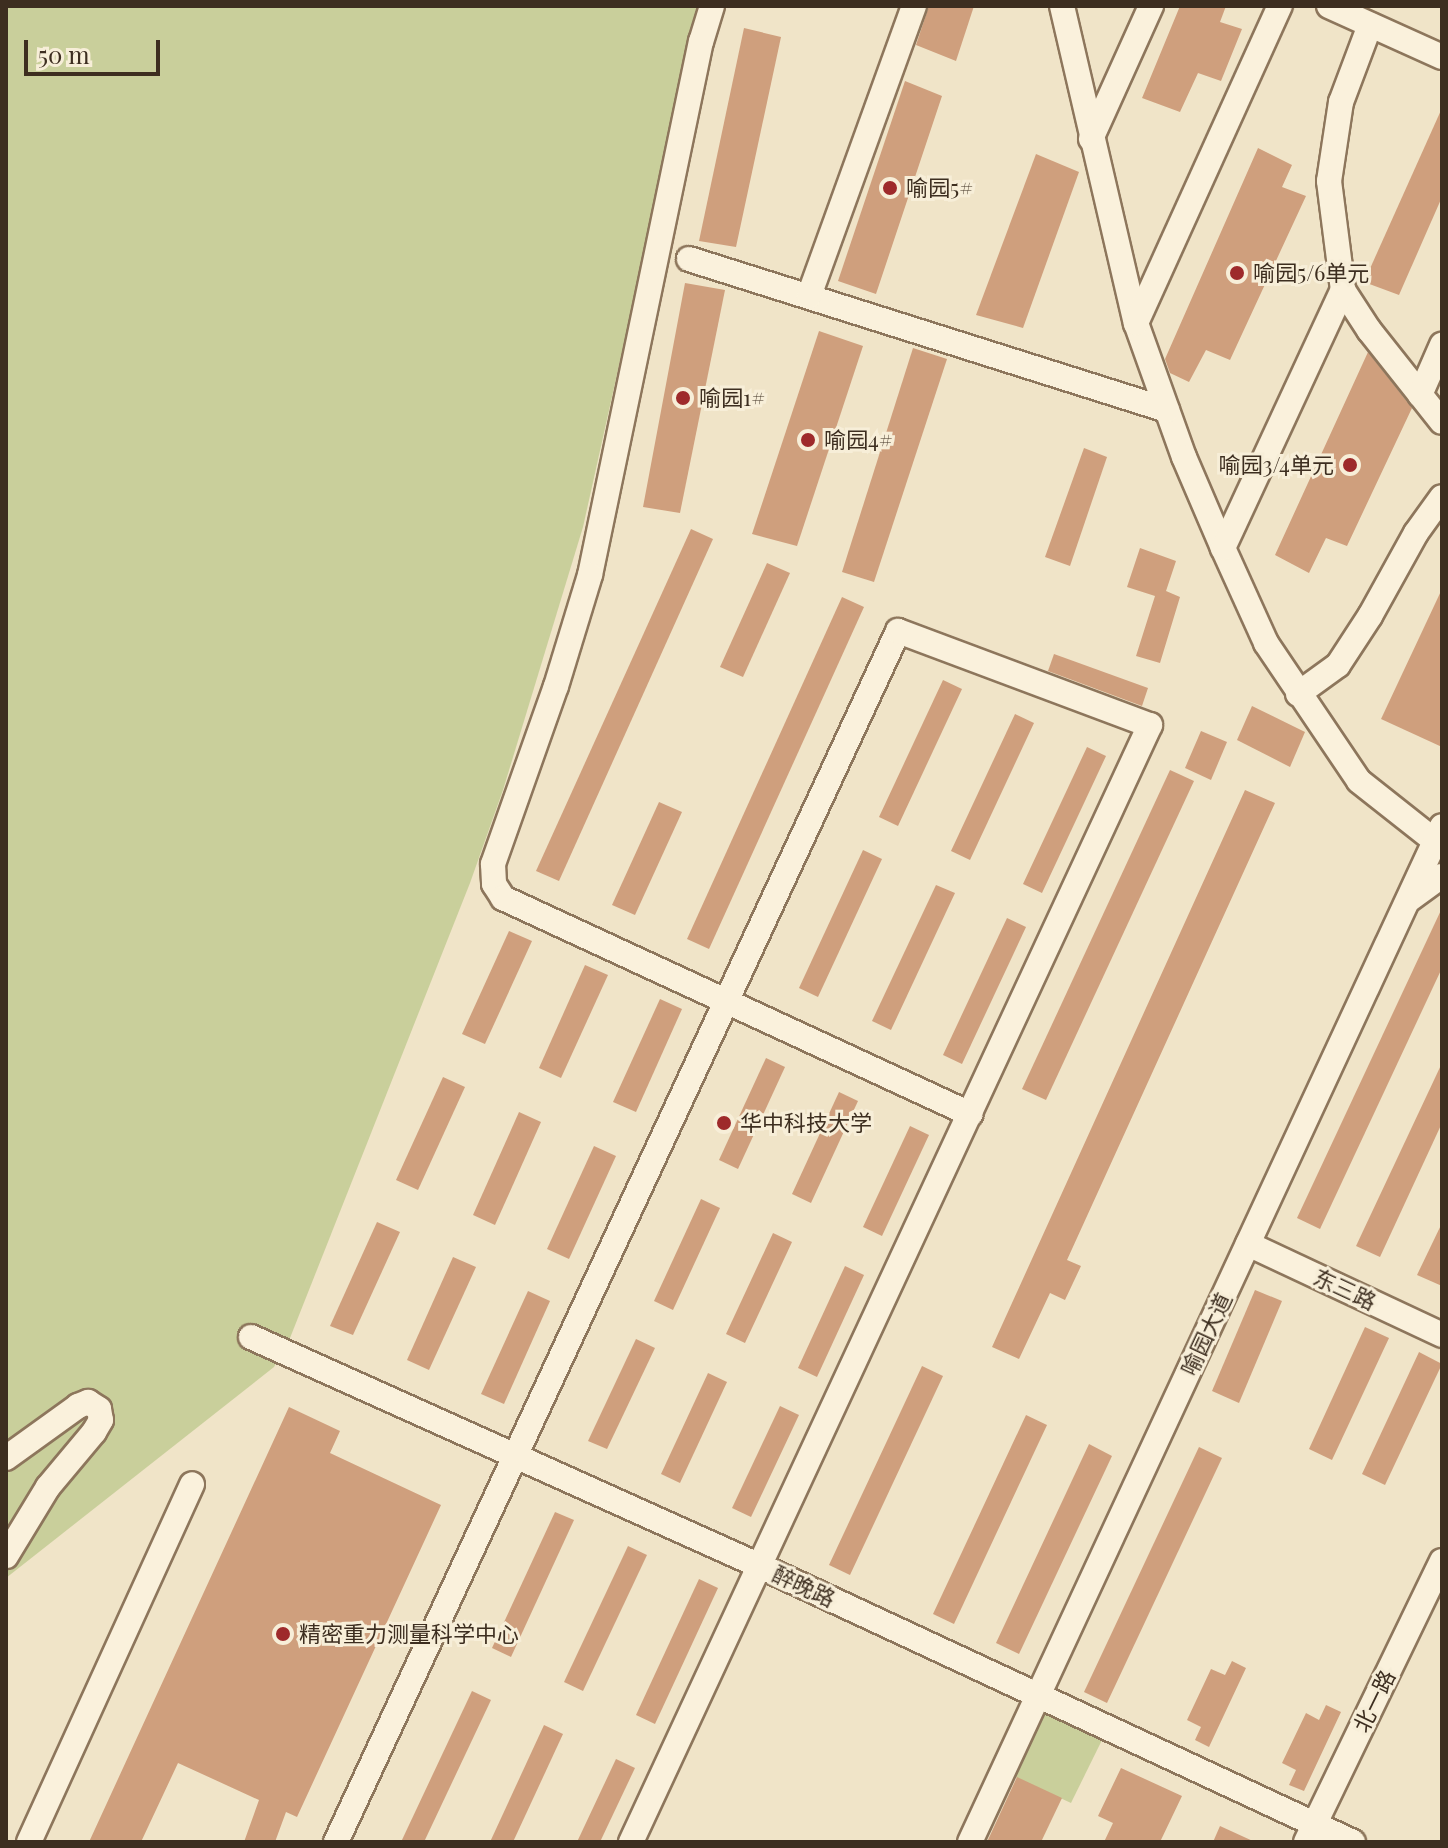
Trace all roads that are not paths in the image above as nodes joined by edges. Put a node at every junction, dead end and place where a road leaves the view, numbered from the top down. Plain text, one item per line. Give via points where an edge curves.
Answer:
1 (712, 6) edge
2 (914, 6) edge
3 (1062, 6) edge
4 (1151, 6) edge
5 (1280, 6) edge
6 (1329, 6) edge
7 (1370, 25) junction
8 (1442, 57) edge
9 (1091, 139) junction
10 (689, 259) dead end
11 (1343, 290) junction
12 (809, 296) junction
13 (1136, 323) junction
14 (1442, 345) edge
15 (1420, 395) junction
16 (1167, 410) junction
17 (1442, 422) edge
18 (1442, 497) edge
19 (1223, 548) junction
20 (1298, 694) junction
21 (1439, 834) edge
22 (1442, 876) edge
23 (1408, 900) junction
24 (726, 1002) junction
25 (970, 1114) junction
26 (1248, 1244) junction
27 (1442, 1335) edge
28 (251, 1337) dead end
29 (515, 1456) junction
30 (6, 1458) edge
31 (192, 1484) dead end
32 (6, 1556) edge
33 (1442, 1561) edge
34 (760, 1566) junction
35 (1038, 1696) junction
36 (1310, 1833) edge
37 (29, 1842) edge
38 (336, 1842) edge
39 (631, 1842) edge
40 (970, 1842) edge
41 (1353, 1842) edge

1 - 24 street via 590,575 493,864 494,884 503,898
2 - 12 street
3 - 9 street
4 - 9 street
5 - 13 street
6 - 7 street
7 - 8 street
7 - 11 street via 1341,102 1329,181
9 - 13 street
10 - 12 street
11 - 15 street
11 - 19 street
12 - 16 street
13 - 16 street
14 - 15 street
15 - 17 street
16 - 19 street
18 - 20 street via 1338,665
19 - 20 street via 1266,643
20 - 21 street via 1359,781
21 - 23 street, 喻园大道
22 - 23 street
23 - 26 street, 喻园大道
24 - 25 street
24 - 25 street via 898,631 1150,725
24 - 29 street
25 - 34 street
26 - 27 street, 东三路
26 - 35 street, 喻园大道
28 - 29 street, 醉晚路
29 - 34 street, 醉晚路
29 - 38 street
30 - 32 street via 78,1406 88,1402 99,1409 101,1420 94,1432 48,1487
31 - 37 street
33 - 36 street, 北一路
34 - 35 street, 醉晚路
34 - 39 street
35 - 36 street, 醉晚路
35 - 40 street, 喻园大道
36 - 41 street, 醉晚路

